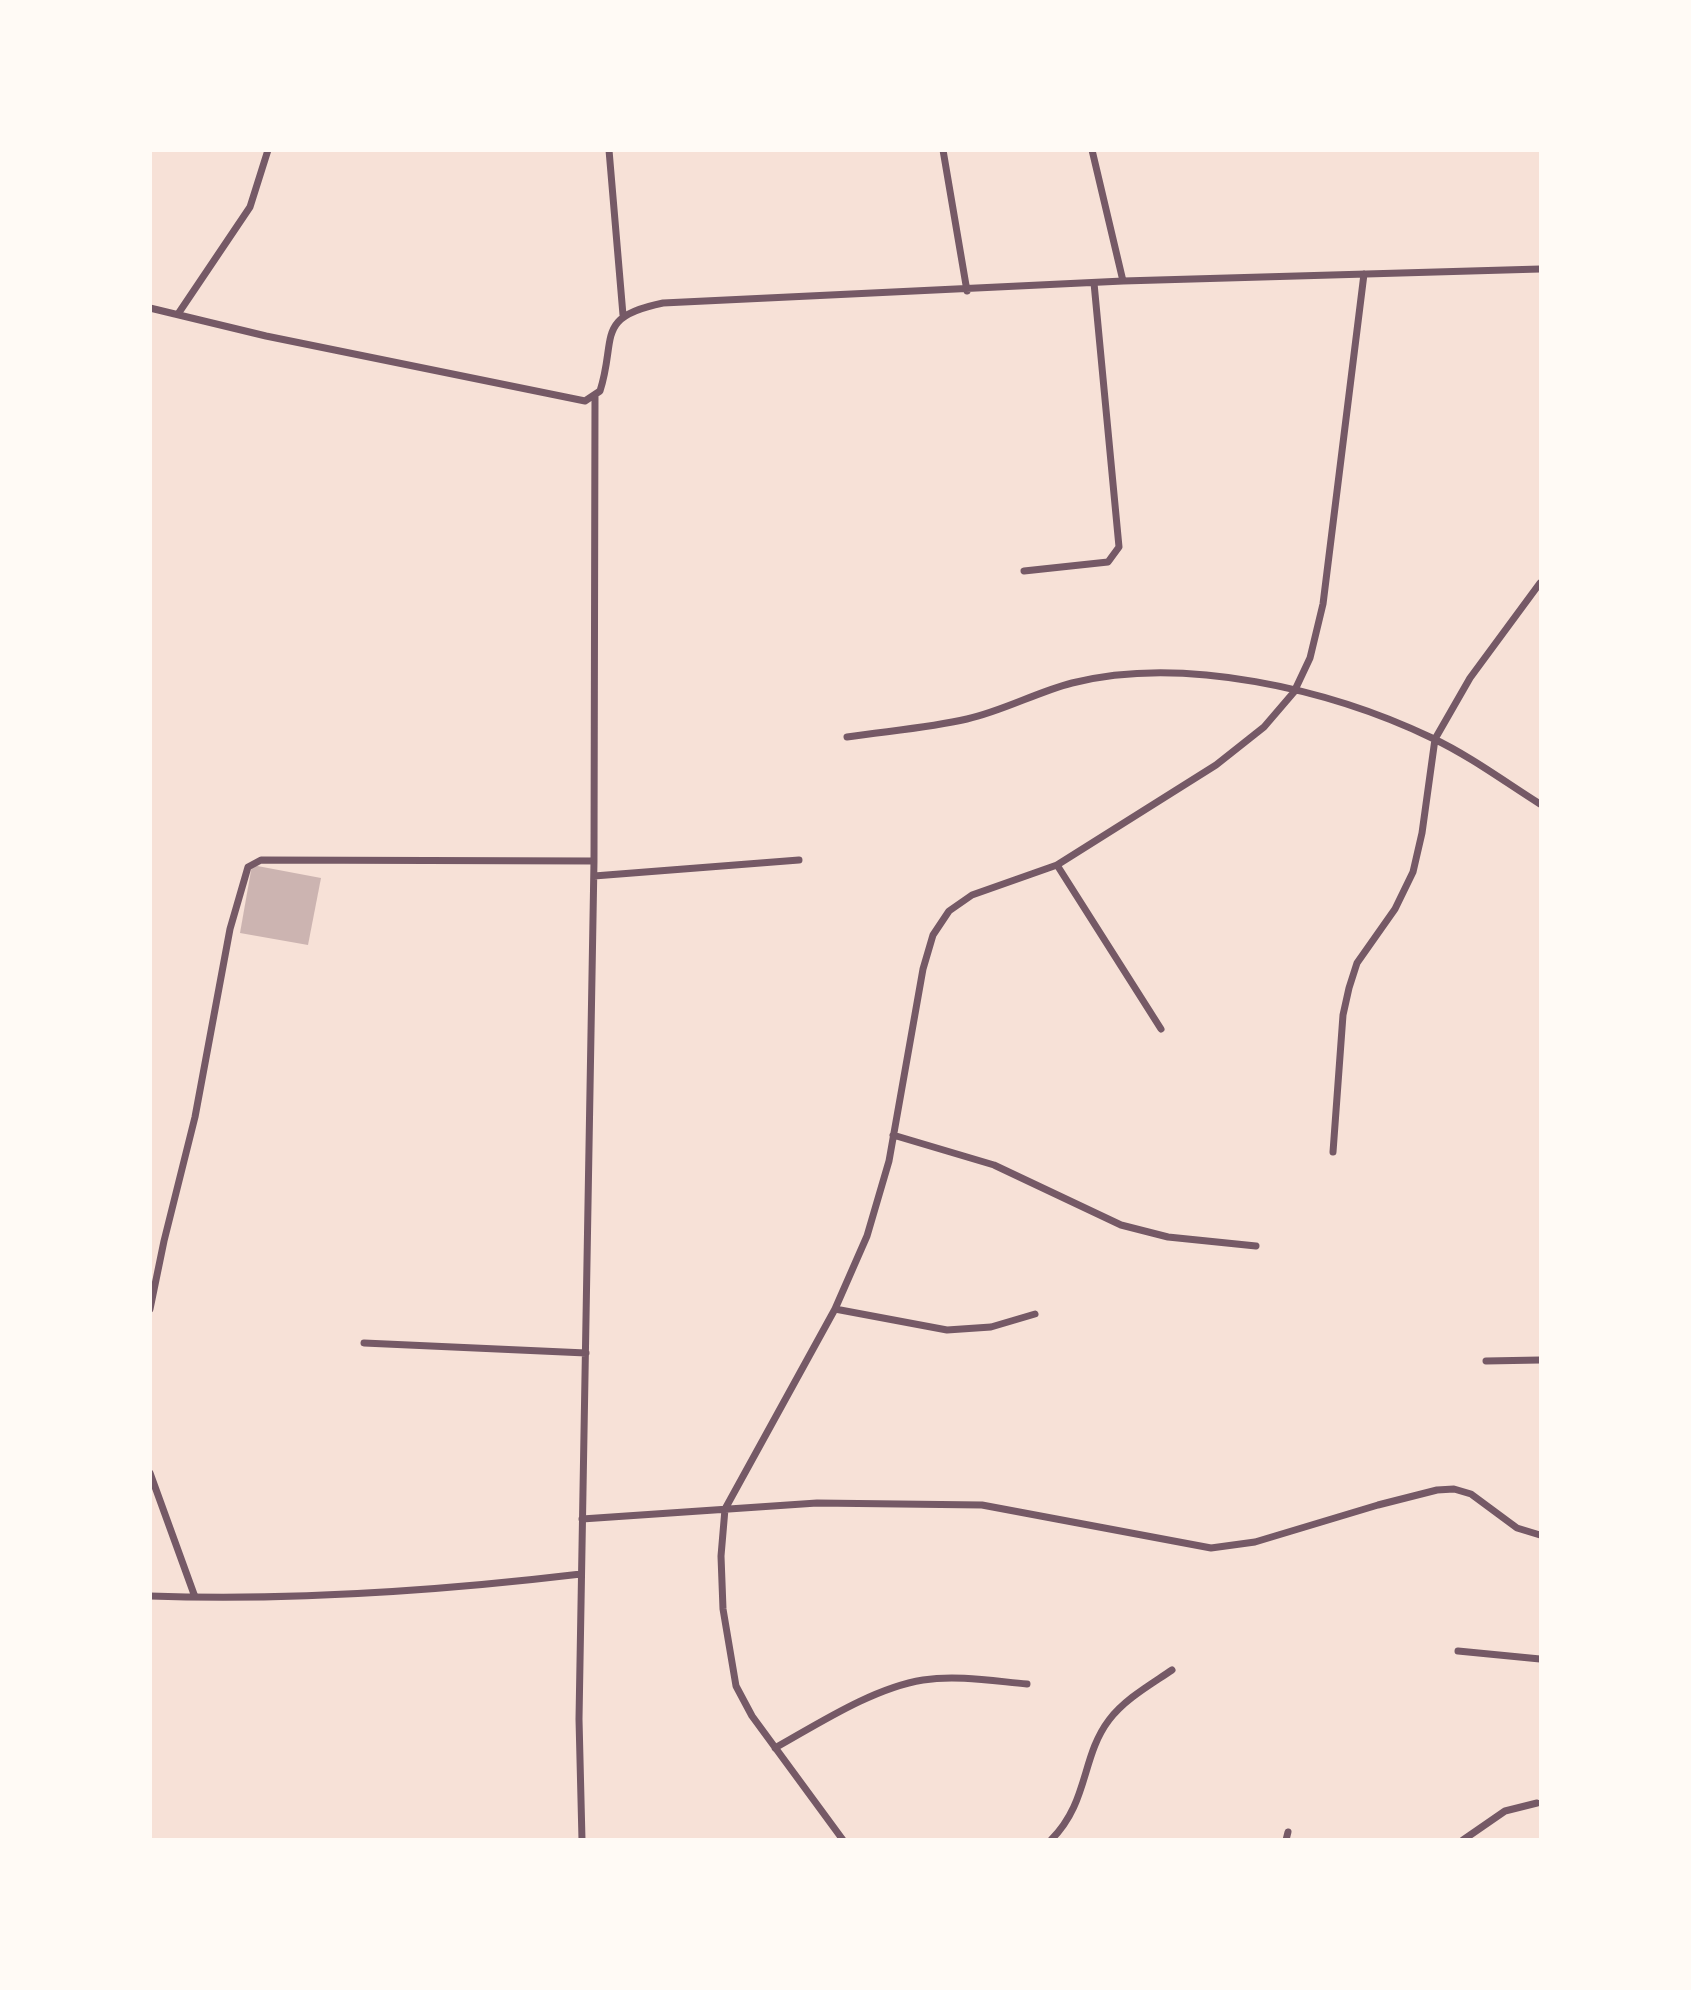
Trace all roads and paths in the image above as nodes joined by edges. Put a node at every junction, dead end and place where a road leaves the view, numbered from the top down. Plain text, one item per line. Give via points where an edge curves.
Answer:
1 (268, 150) edge
2 (608, 150) edge
3 (943, 150) edge
4 (1092, 150) edge
5 (1541, 268) edge
6 (1364, 274) junction
7 (1123, 281) junction
8 (1094, 283) junction
9 (967, 291) junction
10 (150, 308) edge
11 (178, 314) junction
12 (623, 315) junction
13 (595, 396) junction
14 (1024, 571) dead end
15 (1541, 583) edge
16 (1294, 692) junction
17 (847, 737) dead end
18 (1435, 739) junction
19 (1541, 804) edge
20 (799, 860) dead end
21 (594, 861) junction
22 (1057, 865) junction
23 (594, 876) junction
24 (1161, 1029) dead end
25 (893, 1135) junction
26 (1333, 1152) dead end
27 (1256, 1246) dead end
28 (150, 1309) edge
29 (835, 1310) junction
30 (1035, 1314) dead end
31 (364, 1343) dead end
32 (586, 1353) junction
33 (1541, 1360) edge
34 (1486, 1361) dead end
35 (150, 1473) edge
36 (725, 1509) junction
37 (582, 1519) junction
38 (1541, 1535) edge
39 (581, 1574) junction
40 (150, 1595) edge
41 (195, 1597) junction
42 (1458, 1651) dead end
43 (1541, 1658) edge
44 (1172, 1670) dead end
45 (1027, 1684) dead end
46 (775, 1748) junction
47 (1537, 1803) dead end
48 (582, 1839) edge
49 (842, 1839) edge
50 (1051, 1839) edge
51 (1463, 1839) edge

1 - 11 street via 250,207
2 - 12 street
3 - 9 street
4 - 7 street
5 - 6 street
6 - 7 street
6 - 16 street via 1323,604 1310,658
7 - 8 street
8 - 9 street
8 - 14 street via 1119,547 1108,562
9 - 12 street via 663,303
10 - 11 street
11 - 13 street via 576,400
12 - 13 street via 607,343 602,384
13 - 21 street
15 - 18 street via 1470,678
16 - 17 street via 1197,673 1142,672 1072,683 969,719
16 - 18 street via 1390,719
16 - 22 street via 1264,727 1216,765
18 - 19 street
18 - 26 street via 1413,872 1395,909 1357,963 1349,988
20 - 23 street
21 - 23 street
21 - 28 street via 261,860 248,867 230,929 195,1117
22 - 24 street
22 - 25 street via 972,895 949,911 933,935
23 - 32 street
25 - 27 street via 994,1165 1121,1225 1168,1237
25 - 29 street via 867,1236
29 - 30 street via 947,1330 991,1327
29 - 36 street
31 - 32 street
32 - 37 street
33 - 34 street
35 - 41 street
36 - 37 street
36 - 38 street via 817,1503 982,1505 1212,1548 1255,1542 1378,1505 1454,1489 1471,1494 1517,1528
36 - 46 street via 721,1556 728,1655 736,1686
37 - 39 street
39 - 41 street via 461,1588
39 - 48 street
40 - 41 street
42 - 43 street
44 - 50 street via 1132,1697 1109,1721 1094,1749 1080,1797 1063,1828
45 - 46 street via 922,1680 862,1702
46 - 49 street
47 - 51 street via 1505,1811

